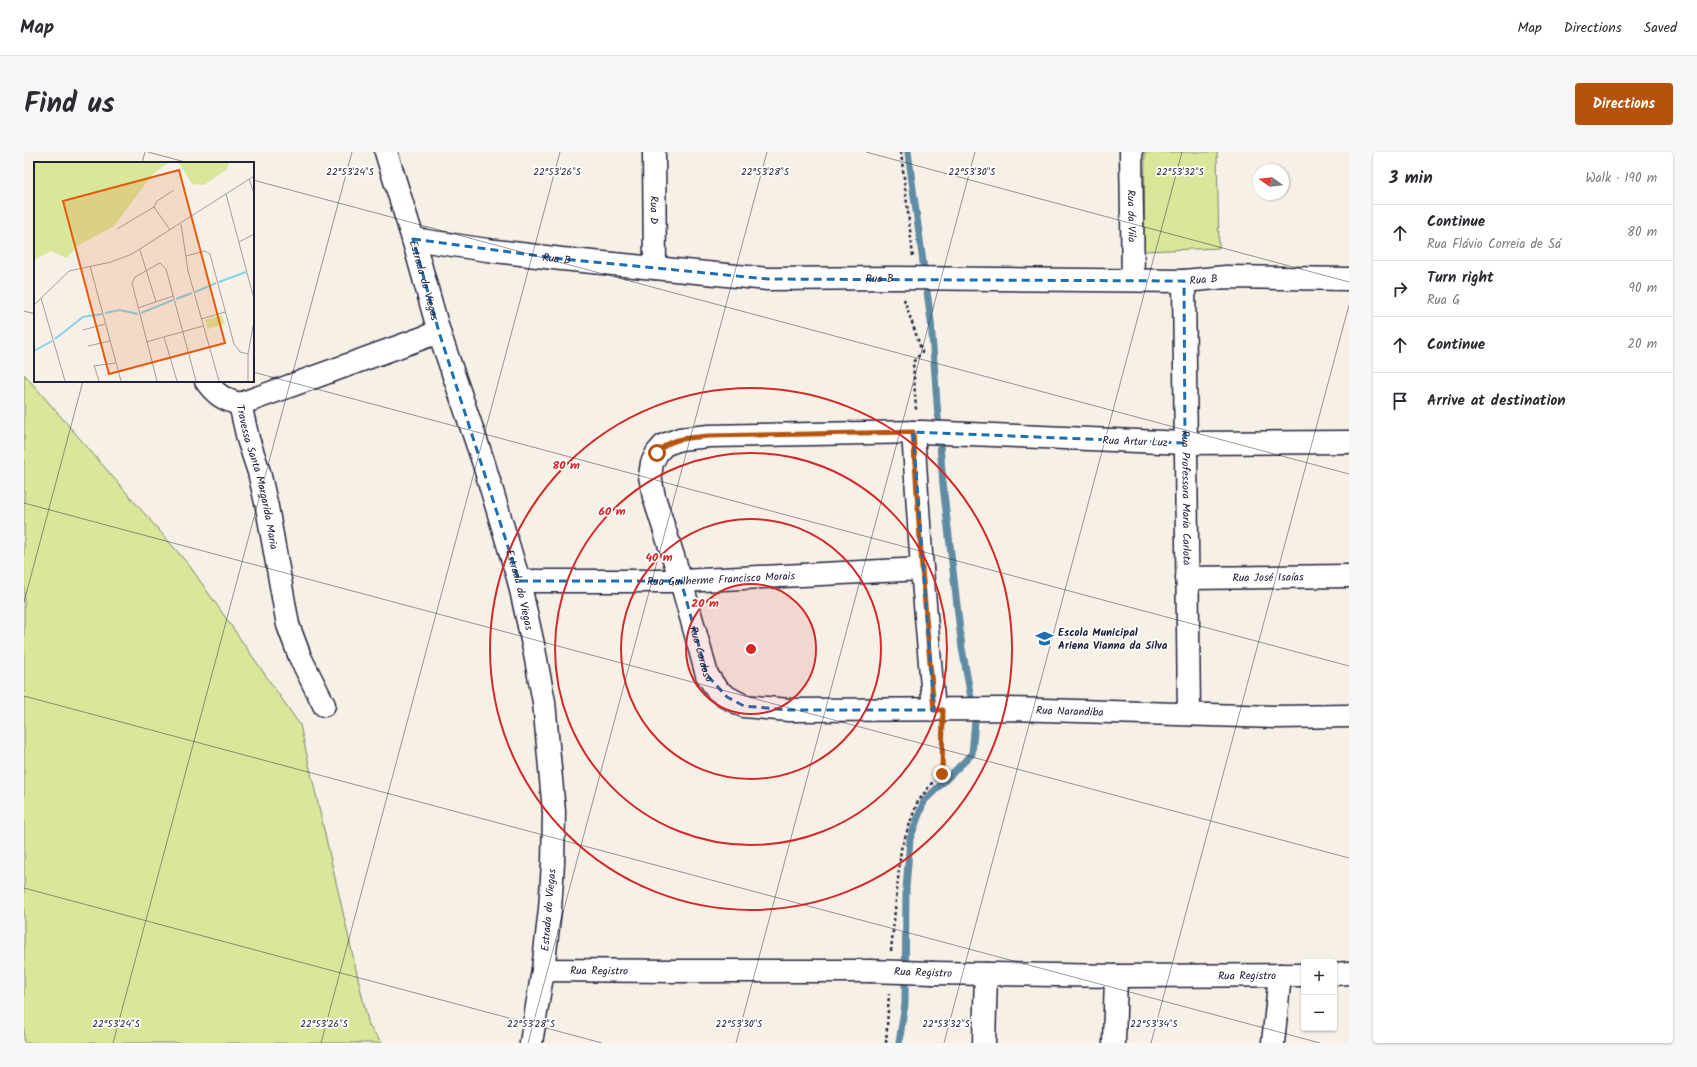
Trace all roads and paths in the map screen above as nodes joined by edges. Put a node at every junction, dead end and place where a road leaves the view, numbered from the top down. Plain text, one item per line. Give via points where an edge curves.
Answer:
1 (386, 152) edge
2 (654, 152) edge
3 (901, 152) edge
4 (1131, 152) edge
5 (413, 240) junction
6 (655, 268) junction
7 (911, 278) junction
8 (1349, 279) edge
9 (1133, 280) junction
10 (1184, 281) junction
11 (439, 332) junction
12 (207, 382) edge
13 (240, 404) junction
14 (917, 432) junction
15 (1349, 442) edge
16 (1186, 443) junction
17 (654, 497) joint
18 (922, 569) junction
19 (1349, 576) edge
20 (1187, 578) junction
21 (519, 581) junction
22 (681, 581) junction
23 (324, 705) dead end
24 (789, 710) joint
25 (947, 710) junction
26 (1189, 714) junction
27 (1349, 716) edge
28 (891, 953) dead end
29 (543, 970) junction
30 (1349, 973) edge
31 (986, 974) junction
32 (1301, 974) edge
33 (1337, 974) edge
34 (1280, 975) junction
35 (1116, 976) junction
36 (889, 991) dead end
37 (531, 1043) edge
38 (886, 1043) edge
39 (984, 1043) edge
40 (1114, 1043) edge
41 (1274, 1043) edge

1 - 5 street, Estrada do Viegas
2 - 6 street, Rua D
3 - 7 path
4 - 9 street, Rua da Vila
5 - 6 street, Rua B
5 - 11 street, Estrada do Viegas
6 - 7 street, Rua B via 768,278
7 - 9 street, Rua B
7 - 14 path via 922,352 913,362
8 - 10 street, Rua B via 1226,277
9 - 10 street, Rua B
10 - 16 street, Rua Professora Maria Carlota
11 - 13 street, Travessa Santa Margarida Maria
11 - 21 street, Estrada do Viegas via 483,461
12 - 13 street via 215,393 228,401
13 - 23 street, Travessa Santa Margarida Maria via 267,507 288,625 300,657
14 - 16 street, Rua Artur Luz
14 - 17 street, Rua Artur Luz via 709,436 680,439 664,444 654,458 650,476
14 - 18 street
15 - 16 street, Rua Artur Luz
16 - 20 street, Rua Professora Maria Carlota
17 - 22 street, Rua Cardoso
18 - 22 street, Rua Guilherme Francisco Morais
18 - 25 street
19 - 20 street, Rua José Isaías
20 - 26 street, Rua Professora Maria Carlota
21 - 22 street, Rua Guilherme Francisco Morais
21 - 29 street, Estrada do Viegas via 544,702 554,812 550,909
22 - 24 street, Rua Cardoso via 707,675 717,690 744,706
24 - 25 street, Rua Narandiba
25 - 26 street, Rua Narandiba via 1009,709
25 - 28 path via 942,774 917,803 901,849
26 - 27 street, Rua Narandiba
29 - 31 street, Rua Registro, bridge via 869,970
29 - 37 street, Estrada do Viegas
30 - 33 street
31 - 35 street, Rua Registro
31 - 39 street
32 - 34 street, Rua Registro
34 - 35 street, Rua Registro
34 - 41 street
35 - 40 street
36 - 38 path

